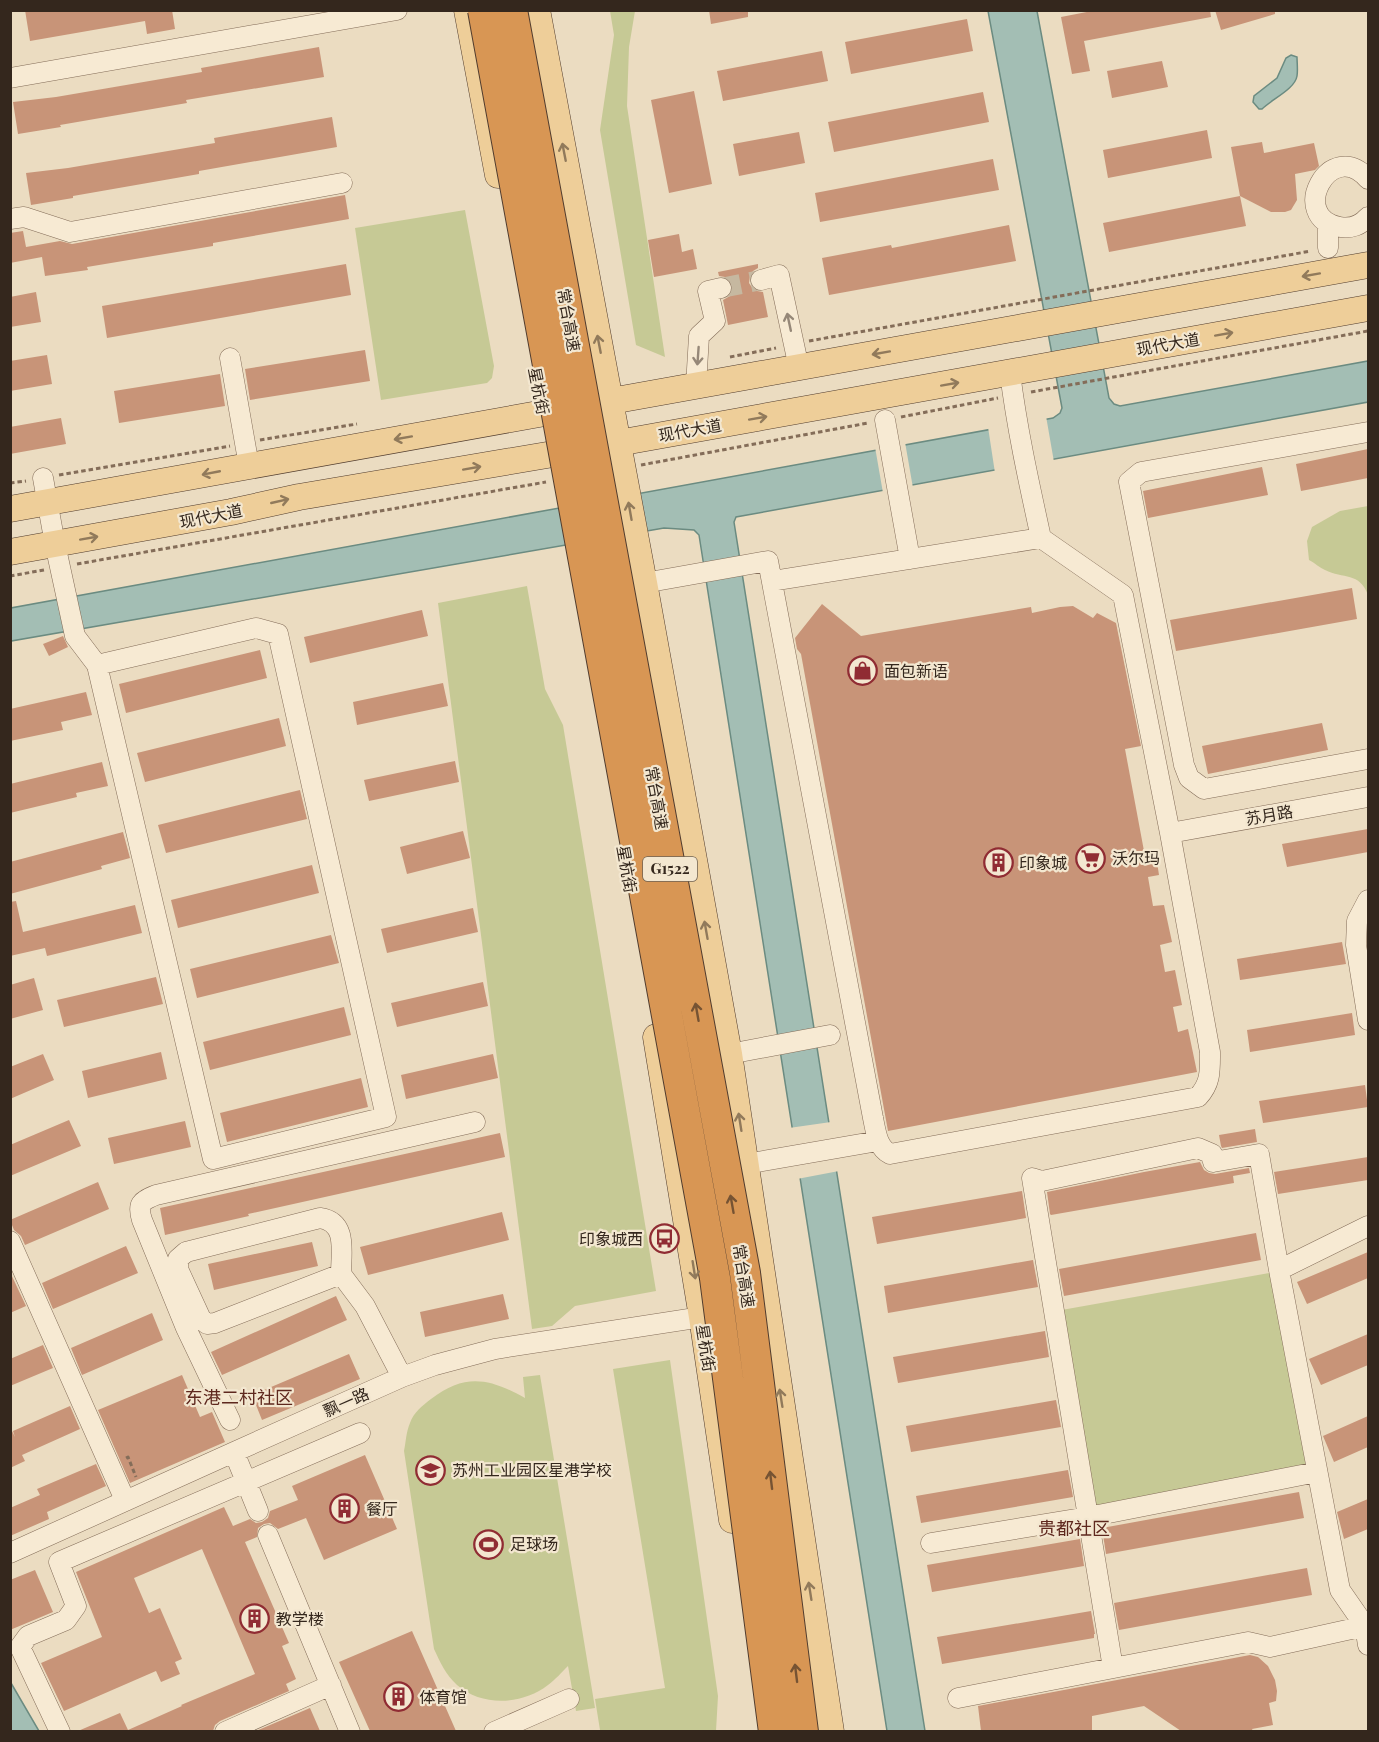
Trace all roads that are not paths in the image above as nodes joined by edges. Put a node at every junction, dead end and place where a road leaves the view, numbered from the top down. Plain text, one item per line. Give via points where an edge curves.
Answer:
1 (397, 10) edge
2 (467, 10) edge
3 (483, 10) edge
4 (512, 10) edge
5 (537, 10) edge
6 (10, 78) edge
7 (1368, 179) edge
8 (342, 183) dead end
9 (1368, 216) edge
10 (10, 219) edge
11 (1328, 223) junction
12 (1328, 248) dead end
13 (1368, 265) edge
14 (760, 280) tunnel mouth
15 (721, 288) dead end
16 (1368, 308) edge
17 (230, 358) dead end
18 (799, 368) junction
19 (1011, 384) junction
20 (696, 386) junction
21 (610, 402) junction
22 (543, 413) junction
23 (885, 420) road end
24 (1368, 432) edge
25 (618, 443) junction
26 (551, 455) junction
27 (249, 466) junction
28 (45, 490) junction
29 (10, 509) edge
30 (1041, 538) junction
31 (10, 552) edge
32 (57, 556) junction
33 (910, 559) junction
34 (772, 581) junction
35 (644, 583) junction
36 (97, 665) junction
37 (1368, 759) edge
38 (1368, 797) edge
39 (1170, 833) junction
40 (1368, 900) edge
41 (1368, 1020) edge
42 (825, 1036) dead end
43 (729, 1054) junction
44 (475, 1122) dead end
45 (878, 1141) junction
46 (746, 1164) junction
47 (1368, 1226) edge
48 (10, 1241) edge
49 (1279, 1270) junction
50 (341, 1274) junction
51 (702, 1317) junction
52 (402, 1377) junction
53 (230, 1420) dead end
54 (360, 1433) dead end
55 (234, 1452) junction
56 (1317, 1472) junction
57 (246, 1482) junction
58 (125, 1500) junction
59 (258, 1511) dead end
60 (1088, 1517) junction
61 (268, 1535) dead end
62 (931, 1543) dead end
63 (10, 1553) edge
64 (1367, 1635) edge
65 (1113, 1668) junction
66 (331, 1685) junction
67 (958, 1698) dead end
68 (569, 1699) dead end
69 (60, 1731) edge
70 (225, 1731) edge
71 (350, 1731) edge
72 (494, 1731) edge
73 (764, 1731) edge
74 (774, 1731) edge
75 (803, 1731) edge
76 (831, 1731) edge

1 - 6 street
2 - 22 main road, 星杭街
3 - 74 highway, 常台高速 / G1522, bridge via 715,1278
75 -> 4 highway, 常台高速 / G1522, bridge via 745,1273
21 -> 5 main road
7 - 11 street via 1349,168 1339,168 1321,179 1316,188 1316,208
8 - 10 street via 70,232 24,217
9 - 11 street via 1347,228
11 - 12 street
13 -> 18 main road
18 -> 14 street via 779,275
15 -> 20 street via 708,291 715,321 699,336
19 -> 16 main road, 现代大道 via 1106,367
17 - 27 street
18 - 20 main road
25 -> 19 main road, 现代大道
19 - 30 street
20 - 21 main road
21 - 22 main road
21 - 25 main road
22 - 26 main road, 星杭街
22 -> 27 main road
23 - 33 street
24 - 37 street via 1141,472 1129,482 1189,778 1204,789
25 - 26 main road, 现代大道
35 -> 25 main road
32 -> 26 main road, 现代大道 via 299,497
26 -> 51 main road, 星杭街 via 651,1002
27 -> 28 main road
28 - 29 main road
28 - 32 street
30 - 33 street
30 - 39 street via 1123,595
31 - 32 main road, 现代大道
32 - 36 street via 75,636
33 - 34 street
34 - 35 street via 768,561
34 - 45 street
43 -> 35 main road
36 - 36 street via 256,628 278,634 386,1117 213,1159
38 - 39 street, 苏月路
39 - 45 street via 1210,1052 1206,1089 1198,1097 890,1154
40 - 41 street via 1357,921 1356,945
42 - 43 street
46 -> 43 main road
44 - 53 street via 156,1195 140,1203 142,1220 186,1328
45 - 46 street
76 -> 46 main road
47 - 49 street
48 - 58 street
49 - 56 street
49 - 60 street via 1259,1154 1213,1162 1212,1154 1198,1148 1042,1181 1032,1178
50 - 50 street via 207,1324 182,1279 178,1259 186,1252 320,1218 329,1219 340,1233
50 - 52 street via 365,1306
51 - 52 street, 飘一路 via 495,1349
51 - 73 main road, 星杭街
52 - 55 street, 飘一路
54 - 57 street
55 - 57 street
55 - 58 street, 飘一路
56 - 60 street
56 - 64 street via 1340,1590
57 - 59 street
57 - 69 street via 59,1562 76,1606 66,1620 28,1636 20,1647
58 - 63 street, 飘一路
60 - 62 street
60 - 65 street
61 - 66 street
64 - 65 street via 1270,1647 1248,1642
65 - 67 street
66 - 70 street
66 - 71 street
68 - 72 street

